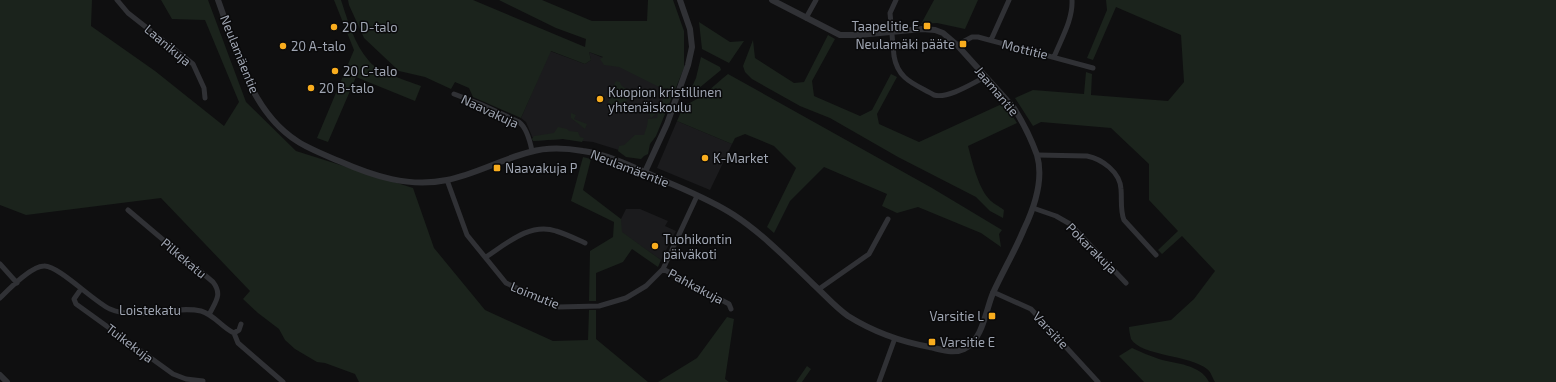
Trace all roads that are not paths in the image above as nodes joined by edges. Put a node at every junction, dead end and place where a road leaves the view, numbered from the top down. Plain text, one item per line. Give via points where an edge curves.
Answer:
1 (117, 0) edge
2 (218, 0) edge
3 (680, 0) edge
4 (772, 0) edge
5 (816, 0) edge
6 (896, 0) edge
7 (1009, 0) edge
8 (1072, 0) edge
9 (806, 18) junction
10 (892, 32) junction
11 (991, 40) junction
12 (957, 44) junction
13 (1054, 56) junction
14 (1093, 68) dead end
15 (985, 77) junction
16 (454, 94) dead end
17 (205, 98) dead end
18 (532, 151) junction
19 (1037, 155) junction
20 (645, 172) junction
21 (446, 180) junction
22 (697, 196) junction
23 (1033, 208) junction
24 (128, 210) dead end
25 (888, 219) dead end
26 (586, 243) dead end
27 (1156, 255) dead end
28 (486, 257) junction
29 (0, 264) edge
30 (663, 269) junction
31 (16, 283) junction
32 (1126, 283) dead end
33 (81, 289) junction
34 (818, 289) junction
35 (993, 292) junction
36 (0, 298) edge
37 (730, 306) dead end
38 (209, 315) junction
39 (241, 324) dead end
40 (234, 333) junction
41 (895, 338) junction
42 (968, 347) joint
43 (0, 375) edge
44 (202, 381) edge
45 (7, 382) edge
46 (283, 382) edge
47 (879, 382) edge
48 (1098, 382) edge

1 - 17 street, Laanikuja via 128,13 192,64 204,88
2 - 21 street, Neulamäentie via 248,79 264,109 282,130 298,142 362,171 404,182
3 - 20 street via 690,29 692,47 667,124
4 - 9 street, Jaamantie
5 - 9 street
6 - 10 street via 890,13
7 - 11 street
8 - 13 street via 1069,21
9 - 10 street, Jaamantie via 840,35
10 - 12 street, Jaamantie via 934,30
10 - 15 street via 894,56 900,73 907,80 934,95 940,97
11 - 12 street, Mottitie via 972,37
11 - 13 street, Mottitie
12 - 15 street, Jaamantie
13 - 14 street, Mottitie
15 - 19 street, Jaamantie via 1014,108
16 - 18 street, Naavakuja via 522,124
18 - 20 street, Neulamäentie via 558,148 585,151
18 - 21 street, Neulamäentie
19 - 23 street, Jaamantie via 1038,182
19 - 27 street via 1087,156 1107,165 1120,184 1124,220
20 - 22 street, Neulamäentie
21 - 28 street, Loimutie via 467,235
22 - 30 street, Loimutie
22 - 34 street, Neulamäentie via 748,224
23 - 32 street, Pokarakuja via 1070,224
23 - 35 street, Jaamantie
24 - 38 street, Pilkekatu via 213,282 218,293
25 - 34 street via 869,254
26 - 28 street via 555,230 537,229 524,233
28 - 30 street, Loimutie via 506,283 558,307 599,306 626,298 646,286
29 - 31 street
30 - 37 street, Pahkakuja
31 - 33 street, Loistekatu via 44,266 54,269
31 - 36 street, Loistekatu
33 - 38 street, Loistekatu via 101,305 119,312 184,310 201,311
33 - 44 street, Tuikekuja via 74,299 76,304 173,374
34 - 41 street, Neulamäentie via 846,315
35 - 42 street, Jaamantie via 981,328
35 - 48 street, Varsitie via 1031,309
38 - 40 street, Loistekatu
39 - 40 street via 239,330
40 - 46 street, Loistekatu via 238,343
41 - 42 street, Neulamäentie via 948,351
41 - 47 street
43 - 45 street

